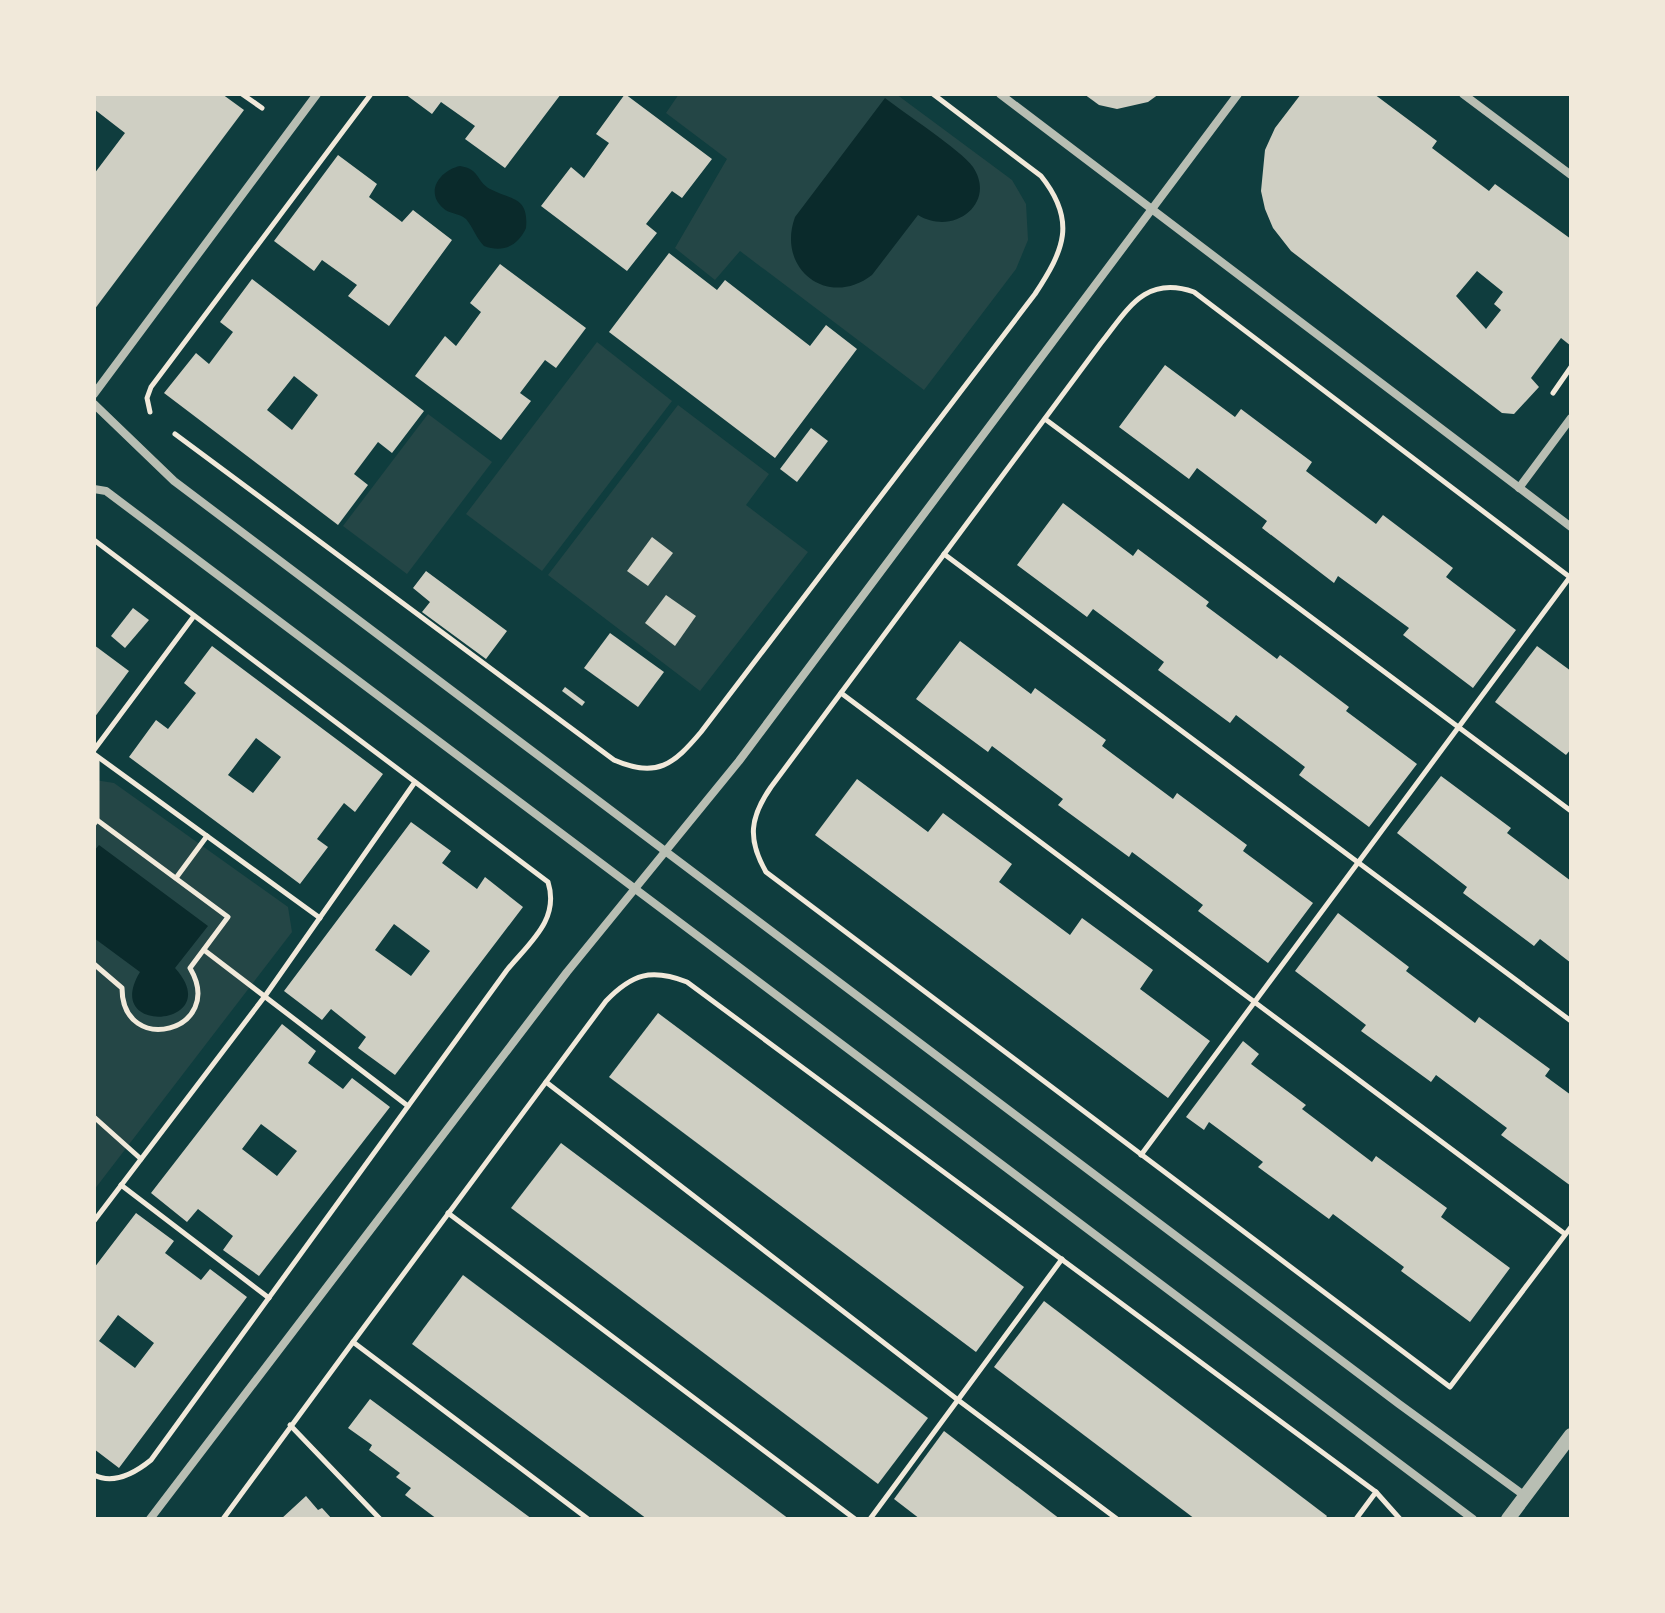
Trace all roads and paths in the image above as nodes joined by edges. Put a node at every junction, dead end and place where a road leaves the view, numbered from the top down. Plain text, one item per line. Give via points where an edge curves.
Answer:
1 (242, 94) edge
2 (317, 94) edge
3 (371, 94) edge
4 (933, 94) edge
5 (1000, 94) edge
6 (1238, 94) edge
7 (1463, 94) edge
8 (262, 108) dead end
9 (1571, 175) edge
10 (1151, 209) junction
11 (1571, 367) edge
12 (94, 394) edge
13 (94, 404) edge
14 (1544, 406) dead end
15 (1571, 418) edge
16 (1045, 419) junction
17 (156, 420) dead end
18 (166, 427) dead end
19 (1519, 488) junction
20 (94, 489) edge
21 (1571, 527) edge
22 (94, 540) edge
23 (944, 554) junction
24 (1571, 578) edge
25 (194, 616) junction
26 (841, 693) junction
27 (1459, 727) junction
28 (95, 753) edge
29 (415, 782) junction
30 (1571, 811) edge
31 (96, 822) edge
32 (207, 836) junction
33 (666, 851) junction
34 (1358, 863) junction
35 (176, 878) junction
36 (634, 889) junction
37 (320, 918) junction
38 (204, 950) junction
39 (94, 964) edge
40 (265, 996) junction
41 (1254, 1002) junction
42 (1571, 1021) edge
43 (546, 1082) junction
44 (408, 1106) junction
45 (94, 1117) edge
46 (1141, 1155) junction
47 (141, 1159) junction
48 (121, 1185) junction
49 (448, 1213) junction
50 (94, 1221) edge
51 (1571, 1227) edge
52 (1565, 1234) junction
53 (1062, 1259) junction
54 (269, 1298) junction
55 (353, 1342) junction
56 (958, 1400) junction
57 (290, 1425) junction
58 (1571, 1435) edge
59 (94, 1475) edge
60 (1376, 1492) junction
61 (1525, 1496) junction
62 (150, 1519) edge
63 (223, 1519) edge
64 (380, 1519) edge
65 (588, 1519) edge
66 (855, 1519) edge
67 (870, 1519) edge
68 (1117, 1519) edge
69 (1356, 1519) edge
70 (1400, 1519) edge
71 (1473, 1519) edge
72 (1508, 1519) edge

1 - 8 path
2 - 12 street
3 - 17 path via 151,387 147,398
4 - 18 path via 1041,176 1054,193 1063,224 1058,257 701,732 679,758 664,766 630,767 614,760
5 - 10 street
6 - 10 street
7 - 9 street
10 - 19 street
10 - 33 street
11 - 14 path
13 - 33 street via 174,481
15 - 19 street
16 - 23 path
16 - 24 path via 1138,297 1155,289 1182,288
16 - 27 path
19 - 21 street
20 - 36 street via 106,491
22 - 25 path
23 - 26 path
23 - 34 path
24 - 27 path
25 - 28 path
25 - 29 path
26 - 41 path
26 - 46 path via 757,808 754,845 766,872
27 - 30 path
27 - 34 path
28 - 31 path
28 - 32 path
29 - 37 path
29 - 44 path via 548,882 552,903 546,922
31 - 35 path
32 - 35 path
32 - 37 path
33 - 36 street
33 - 61 street
34 - 41 path
34 - 42 path
35 - 38 path via 228,917
36 - 62 street
36 - 71 street
37 - 40 path
38 - 39 path via 190,968 198,1001 186,1020 165,1030 133,1019 122,988
38 - 40 path
40 - 44 path
40 - 47 path
41 - 46 path
41 - 52 path
43 - 49 path
43 - 53 path via 621,985 651,974 670,976 687,982
43 - 56 path
44 - 54 path
45 - 47 path
46 - 52 path via 1450,1387
47 - 48 path
48 - 50 path
48 - 54 path
49 - 55 path
49 - 66 path
51 - 52 path
53 - 56 path
53 - 60 path
54 - 59 path via 151,1460 126,1476
55 - 57 path
55 - 65 path
56 - 67 path
56 - 68 path
57 - 63 path
57 - 64 path
58 - 61 street
60 - 69 path
60 - 70 path
61 - 72 street

